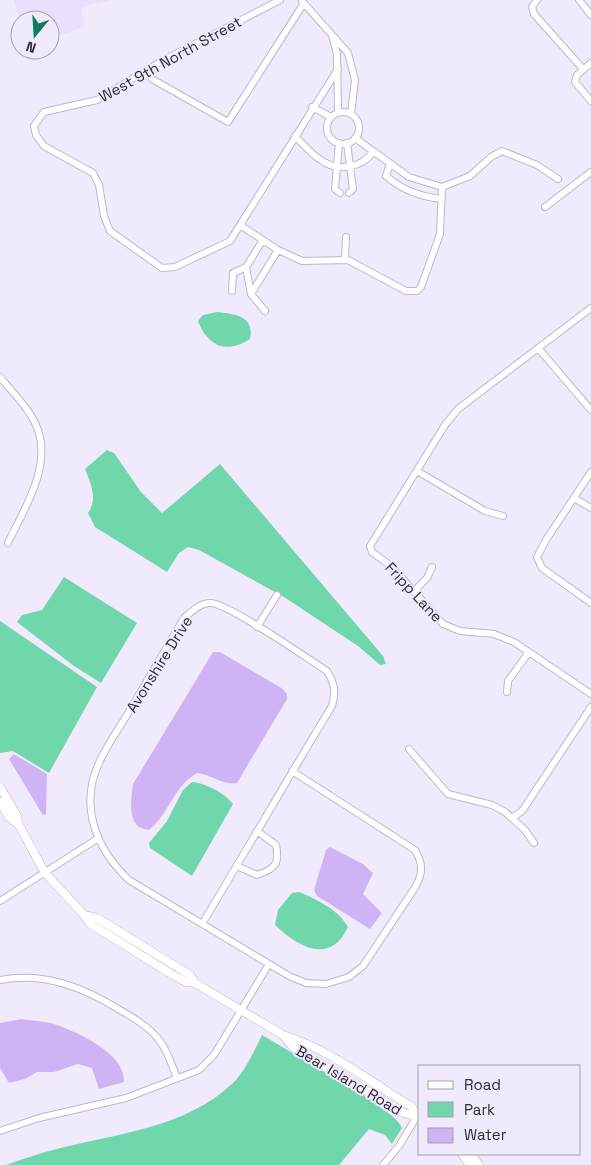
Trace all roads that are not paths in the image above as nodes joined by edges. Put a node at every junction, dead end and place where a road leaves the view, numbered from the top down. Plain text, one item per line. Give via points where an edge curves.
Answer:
1 (280, 0) edge
2 (537, 0) edge
3 (579, 0) edge
4 (303, 1) edge
5 (591, 14) edge
6 (332, 35) junction
7 (346, 50) junction
8 (337, 54) junction
9 (591, 62) edge
10 (338, 69) junction
11 (583, 69) junction
12 (147, 70) junction
13 (591, 101) edge
14 (312, 108) junction
15 (338, 112) junction
16 (351, 114) junction
17 (331, 117) junction
18 (295, 136) junction
19 (355, 138) junction
20 (339, 143) junction
21 (347, 143) junction
22 (373, 152) junction
23 (390, 164) junction
24 (337, 166) junction
25 (350, 166) junction
26 (591, 172) edge
27 (558, 179) dead end
28 (442, 187) junction
29 (340, 193) dead end
30 (348, 193) dead end
31 (442, 199) junction
32 (545, 207) dead end
33 (240, 225) junction
34 (346, 236) dead end
35 (263, 240) junction
36 (278, 250) junction
37 (345, 260) junction
38 (246, 267) junction
39 (232, 291) dead end
40 (251, 294) junction
41 (591, 308) edge
42 (265, 311) dead end
43 (538, 348) junction
44 (0, 377) edge
45 (591, 410) edge
46 (417, 471) junction
47 (591, 472) edge
48 (574, 498) junction
49 (591, 508) edge
50 (503, 516) dead end
51 (8, 543) dead end
52 (432, 567) dead end
53 (414, 591) junction
54 (276, 595) dead end
55 (591, 603) edge
56 (257, 627) junction
57 (529, 652) junction
58 (506, 692) dead end
59 (591, 694) edge
60 (591, 707) edge
61 (409, 749) dead end
62 (292, 771) junction
63 (0, 786) edge
64 (0, 802) edge
65 (512, 818) junction
66 (19, 826) junction
67 (257, 831) junction
68 (97, 839) junction
69 (534, 843) dead end
70 (237, 866) junction
71 (45, 873) junction
72 (0, 901) edge
73 (202, 924) junction
74 (269, 964) junction
75 (0, 980) edge
76 (240, 1010) junction
77 (177, 1078) junction
78 (418, 1117) edge
79 (0, 1131) edge
80 (383, 1165) edge

1 - 12 street, West 9th North Street
2 - 11 street via 532,7 534,14
3 - 5 street
4 - 6 street
4 - 12 street via 228,122 152,79
6 - 7 street
6 - 8 street
7 - 8 street
7 - 16 street via 356,80
8 - 10 street
9 - 11 street
10 - 14 street, West 9th North Street
10 - 15 street
11 - 13 street via 575,82
12 - 33 street, West 9th North Street via 97,100 44,112 34,126 36,135 44,146 93,173 110,231 162,268 179,266 230,241
14 - 17 street
14 - 18 street, West 9th North Street
15 - 16 street
15 - 17 street
16 - 19 street via 359,125
17 - 20 street via 328,133
18 - 24 street via 320,160
18 - 33 street, West 9th North Street
19 - 21 street
19 - 22 street
20 - 21 street
20 - 24 street
21 - 25 street
22 - 23 street
22 - 25 street via 366,160
23 - 28 street via 410,178
23 - 31 street via 386,176 392,181 418,194
24 - 25 street
24 - 29 street via 335,189
25 - 30 street via 353,189
26 - 32 street
27 - 28 street via 502,151 470,176
28 - 31 street
31 - 37 street via 440,234 429,269 417,291 406,291
33 - 35 street
34 - 37 street
35 - 36 street
35 - 38 street
36 - 37 street via 302,261
36 - 40 street
38 - 39 street via 233,273
38 - 40 street
40 - 42 street
41 - 43 street
43 - 45 street
43 - 46 street via 458,409
44 - 51 street via 27,409 38,429 42,452 34,488
46 - 50 street via 485,511
46 - 53 street, Fripp Lane via 370,549
47 - 48 street
48 - 49 street
48 - 55 street via 540,550 537,561
52 - 53 street via 427,578
53 - 57 street, Fripp Lane via 448,627 504,637
54 - 56 street
56 - 62 street, Avonshire Drive via 328,671 335,684 332,706
56 - 68 street, Avonshire Drive via 222,605 210,603 196,608 184,618 98,764 91,791
57 - 58 street via 508,680
57 - 59 street, Fripp Lane
60 - 65 street via 522,810
61 - 65 street via 448,794 492,805
62 - 67 street, Avonshire Drive
62 - 74 street, Avonshire Drive via 416,850 422,863 422,875 363,966 349,977 326,984 306,983
63 - 66 street
64 - 66 street
65 - 69 street
66 - 71 street
67 - 70 street, Avonshire Drive
67 - 70 street via 276,845 278,857 275,864 270,870 257,875
68 - 71 street
68 - 73 street, Avonshire Drive via 116,868 129,880
70 - 73 street, Avonshire Drive
71 - 72 street
71 - 76 street via 84,915 97,918
73 - 74 street, Avonshire Drive
74 - 76 street
75 - 77 street via 33,978 57,981 108,1003 143,1024 160,1041
76 - 77 street via 214,1055 199,1070
76 - 78 street, Bear Island Road via 283,1035 293,1047 404,1113
77 - 79 street via 126,1098 39,1118
78 - 80 street

